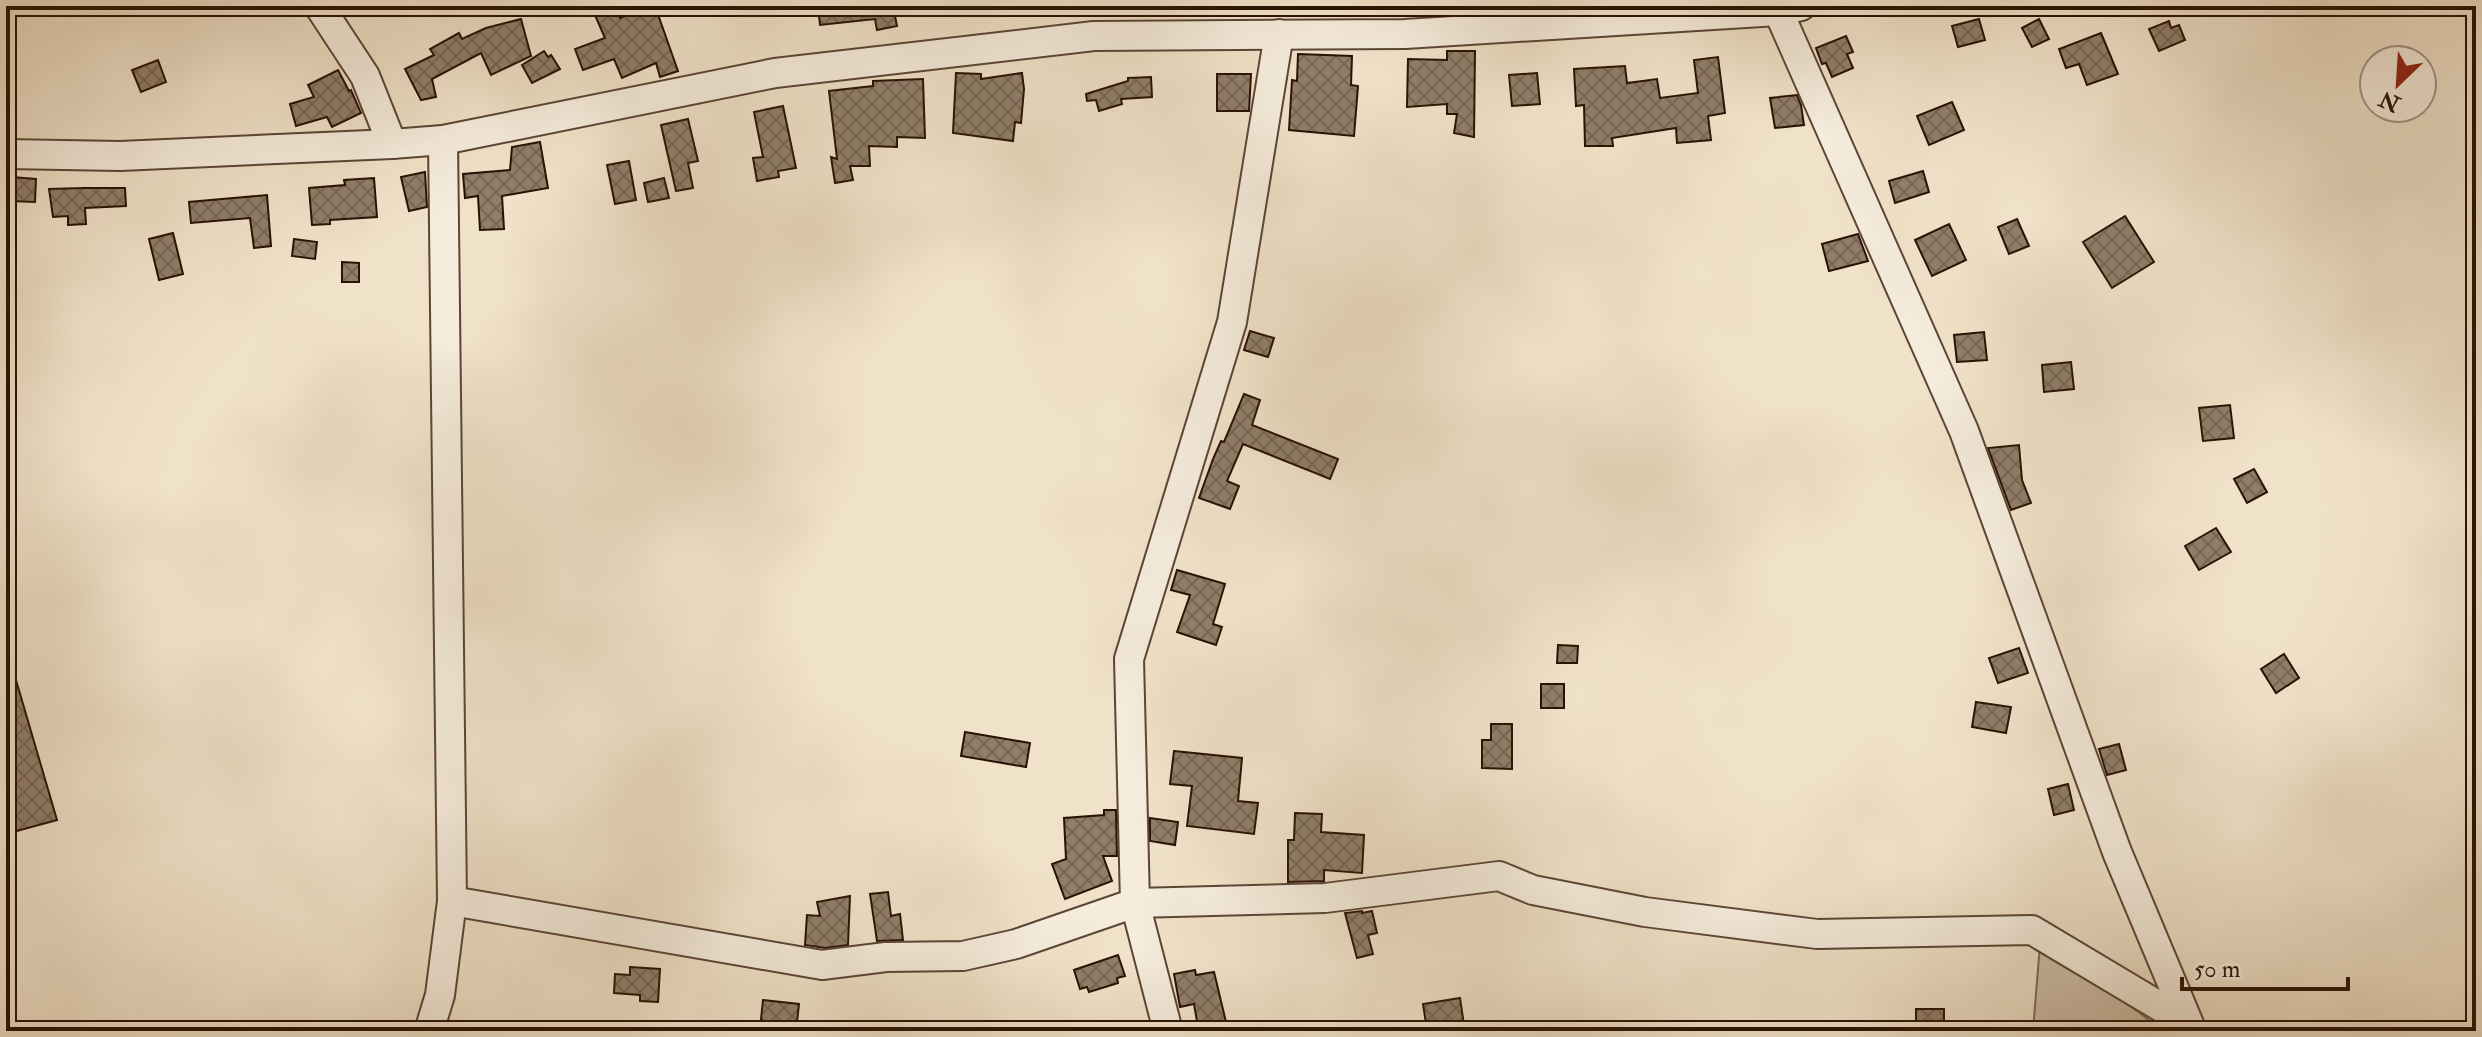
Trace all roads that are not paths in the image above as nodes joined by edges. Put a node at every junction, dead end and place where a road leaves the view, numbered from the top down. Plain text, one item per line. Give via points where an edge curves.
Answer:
1 (319, 6) edge
2 (1785, 8) edge
3 (1279, 34) junction
4 (443, 140) junction
5 (392, 144) junction
6 (6, 154) edge
7 (452, 901) junction
8 (1135, 903) junction
9 (2191, 1026) edge
10 (429, 1031) edge
11 (1168, 1031) edge

1 - 5 street via 365,76
2 - 3 street via 1405,34
2 - 9 street via 1964,431 2117,852
3 - 4 street via 1094,36 775,73
3 - 8 street via 1232,322 1129,659
4 - 5 street
4 - 7 street
5 - 6 street via 120,156
7 - 8 street via 822,965 963,956 1016,944
7 - 10 street via 440,995
8 - 9 street via 1325,898 1499,876 1533,890 1645,912 1817,934 2032,930
8 - 11 street

